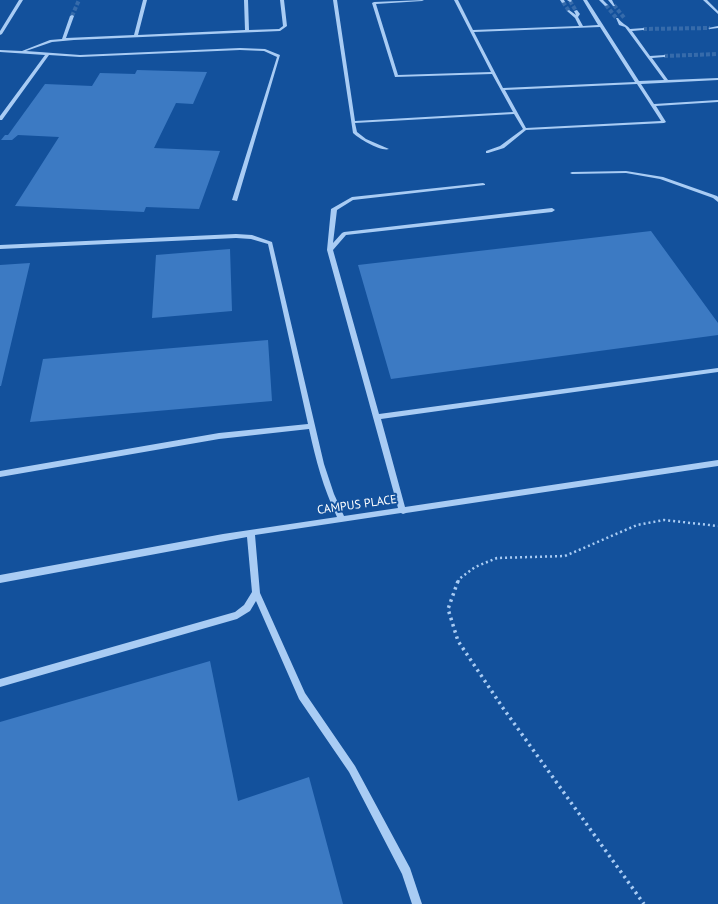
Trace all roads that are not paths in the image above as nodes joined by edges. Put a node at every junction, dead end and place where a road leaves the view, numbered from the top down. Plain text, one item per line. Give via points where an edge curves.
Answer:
1 (21, 0) edge
2 (145, 0) edge
3 (246, 0) edge
4 (282, 0) edge
5 (335, 0) edge
6 (422, 0) edge
7 (456, 0) edge
8 (585, 0) edge
9 (601, 0) edge
10 (610, 0) edge
11 (705, 0) edge
12 (606, 5) tunnel mouth
13 (614, 5) tunnel mouth
14 (569, 11) tunnel mouth
15 (576, 11) tunnel mouth
16 (718, 13) edge
17 (72, 16) tunnel mouth
18 (576, 17) junction
19 (617, 19) tunnel mouth
20 (625, 19) tunnel mouth
21 (601, 26) junction
22 (582, 27) junction
23 (718, 27) edge
24 (628, 28) junction
25 (710, 28) tunnel mouth
26 (643, 30) tunnel mouth
27 (247, 31) junction
28 (472, 31) junction
29 (0, 34) edge
30 (136, 36) junction
31 (64, 40) junction
32 (0, 51) edge
33 (21, 52) junction
34 (48, 54) junction
35 (664, 56) tunnel mouth
36 (650, 57) junction
37 (494, 73) junction
38 (718, 80) edge
39 (667, 82) junction
40 (638, 84) junction
41 (502, 89) junction
42 (718, 101) edge
43 (653, 105) junction
44 (515, 113) junction
45 (0, 119) edge
46 (353, 122) junction
47 (525, 129) junction
48 (387, 149) dead end
49 (488, 152) dead end
50 (572, 173) dead end
51 (483, 184) dead end
52 (235, 200) dead end
53 (718, 200) edge
54 (552, 210) dead end
55 (0, 247) edge
56 (330, 250) junction
57 (718, 370) edge
58 (376, 417) junction
59 (311, 426) junction
60 (718, 463) edge
61 (0, 474) edge
62 (403, 511) junction
63 (342, 520) junction
64 (251, 533) junction
65 (0, 579) edge
66 (256, 593) junction
67 (0, 684) edge
68 (417, 904) edge

1 - 29 street
2 - 30 street
3 - 27 street
4 - 27 street via 286,26 280,30
5 - 46 street
6 - 37 street via 374,3 396,76
7 - 28 street
8 - 21 street
9 - 12 street
10 - 13 street
11 - 16 street
14 - 18 street
15 - 18 street
17 - 31 street
18 - 22 street
19 - 24 street
20 - 24 street
21 - 22 street
21 - 40 street
22 - 28 street
23 - 25 street
24 - 26 street
24 - 36 street
27 - 30 street
28 - 37 street
30 - 31 street
31 - 33 street via 51,41
32 - 33 street
33 - 34 street
34 - 45 street
34 - 52 street via 80,56 240,49 265,50 279,56
35 - 36 street
36 - 39 street
37 - 41 street
38 - 39 street
39 - 40 street
40 - 41 street
40 - 43 street
41 - 44 street
42 - 43 street
43 - 47 street via 664,122
44 - 46 street
44 - 47 street
46 - 48 street via 355,133 364,140
47 - 49 street via 502,147
50 - 53 street via 626,172 661,178
51 - 56 street via 352,198 334,209
54 - 56 street via 344,234
55 - 59 street via 236,236 252,237 270,243
56 - 58 street
57 - 58 street
58 - 62 street
59 - 61 street via 219,436
59 - 63 street via 320,464
60 - 62 street, CAMPUS PLACE
62 - 63 street, CAMPUS PLACE
63 - 64 street, CAMPUS PLACE
64 - 65 street, CAMPUS PLACE
64 - 66 street
66 - 67 street via 247,608 237,615
66 - 68 street via 302,696 352,769 406,872

